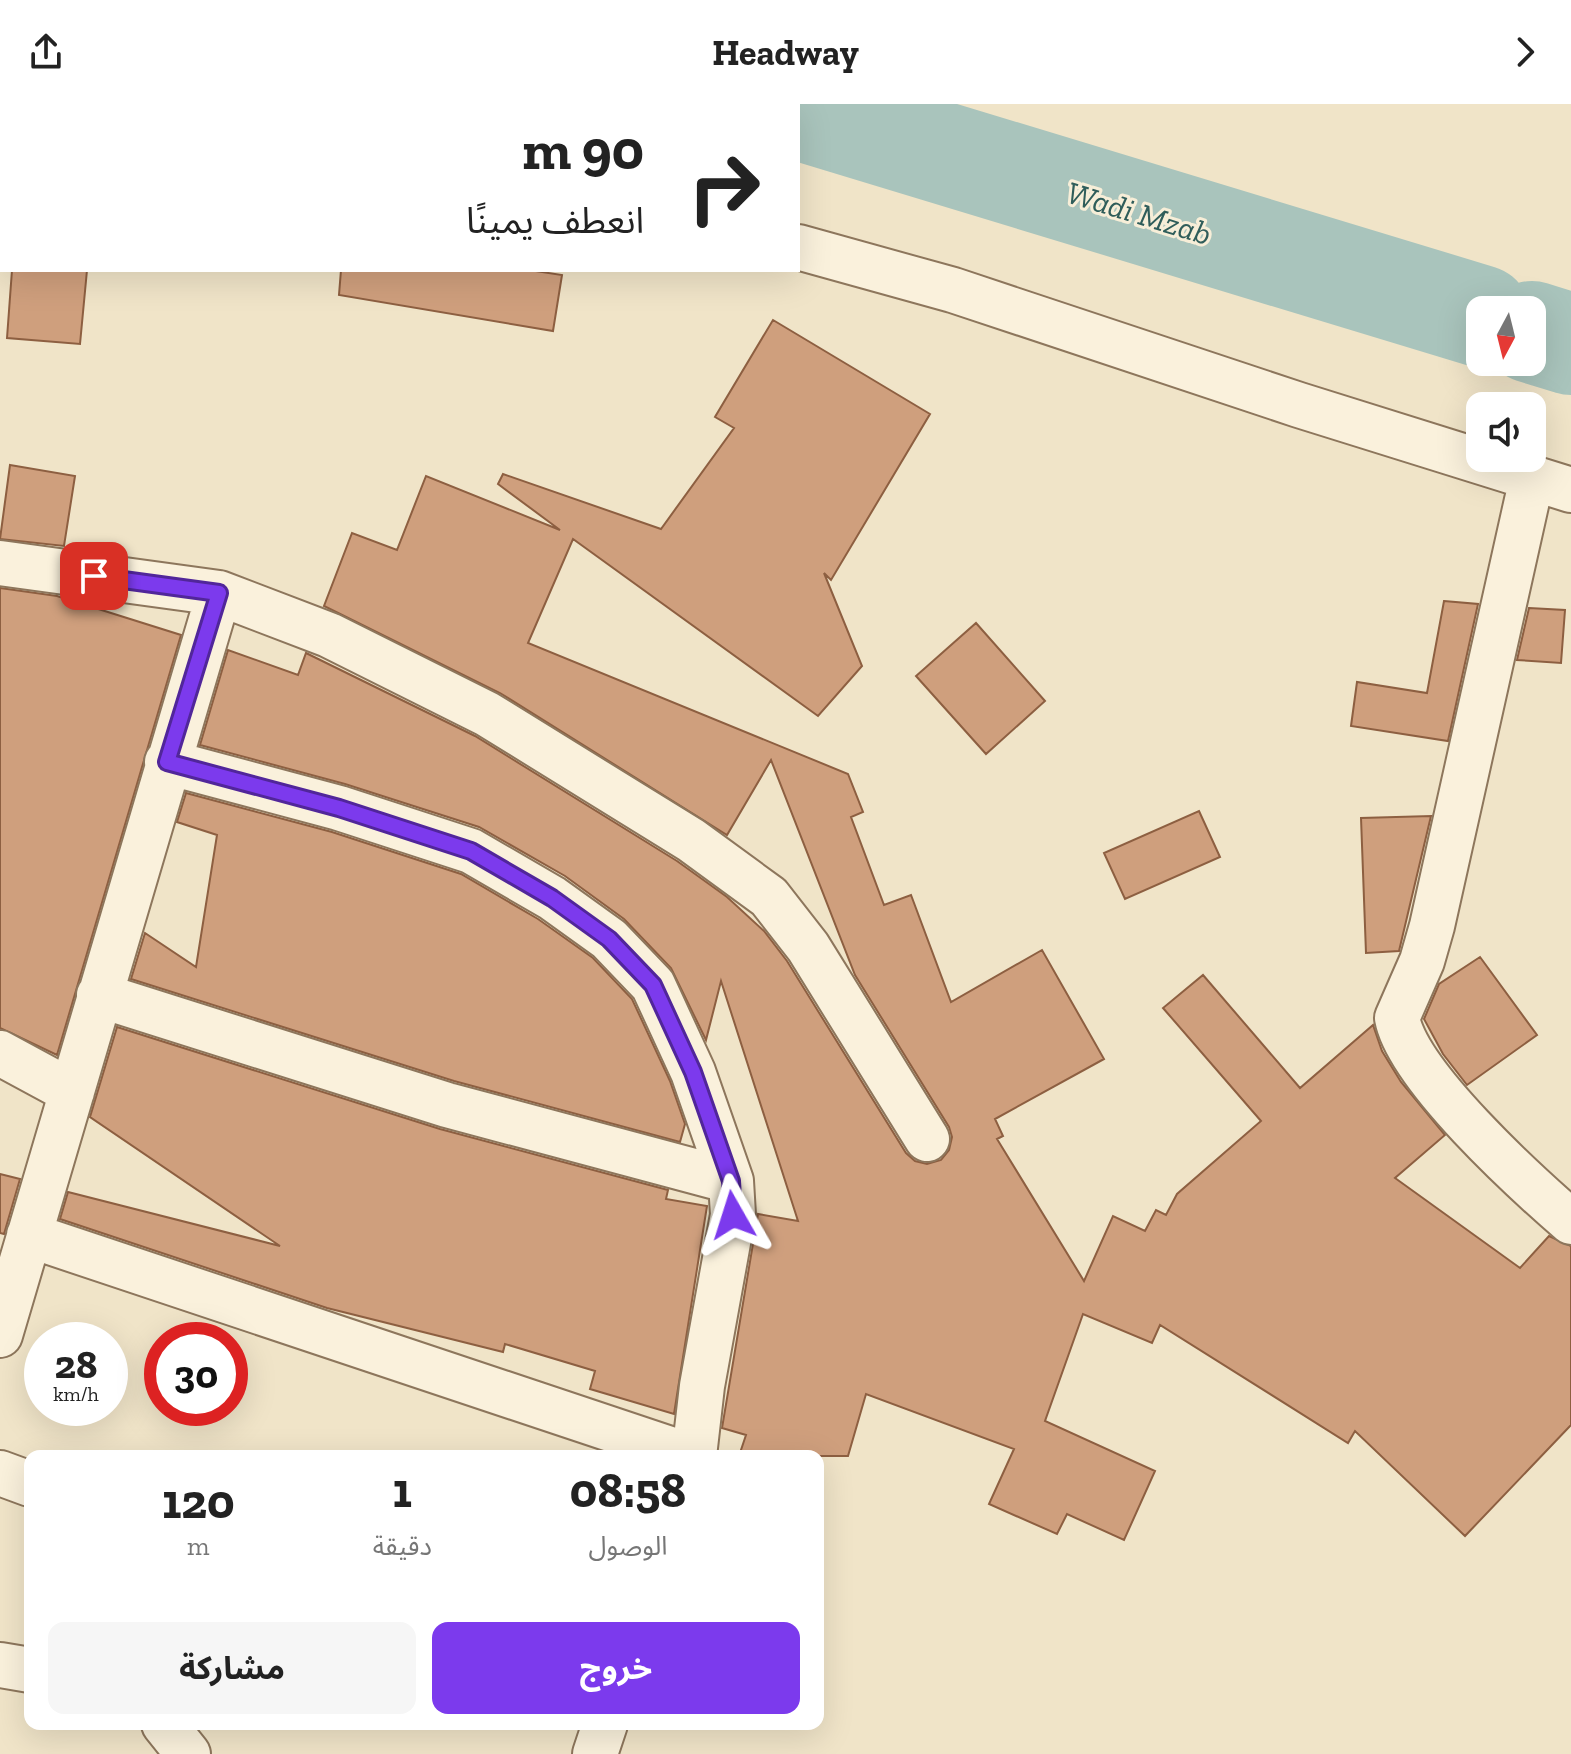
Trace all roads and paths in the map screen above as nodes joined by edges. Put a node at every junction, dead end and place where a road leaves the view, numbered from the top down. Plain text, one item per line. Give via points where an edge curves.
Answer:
1 (800, 248) edge
2 (1551, 484) edge
3 (0, 563) edge
4 (219, 593) junction
5 (167, 762) junction
6 (99, 995) junction
7 (0, 1053) edge
8 (72, 1092) junction
9 (927, 1139) dead end
10 (731, 1181) junction
11 (1571, 1222) edge
12 (29, 1235) junction
13 (0, 1335) edge
14 (674, 1450) edge
15 (693, 1450) edge
16 (0, 1473) edge
17 (24, 1482) edge
18 (0, 1665) edge
19 (24, 1669) edge
20 (169, 1730) edge
21 (603, 1730) edge
22 (188, 1754) edge
23 (595, 1754) edge

1 - 2 street via 953,290
2 - 11 street via 1422,961 1397,1018 1407,1046 1476,1133
3 - 4 street
4 - 5 street
4 - 9 street via 329,635 487,714 691,840 769,897 808,947
5 - 6 street
5 - 10 street via 339,808 471,851 609,939 653,985 693,1072
6 - 8 street
6 - 10 street via 447,1105
7 - 8 street
8 - 12 street
10 - 15 street via 733,1215
12 - 13 street
12 - 14 street
16 - 17 street
18 - 19 street
20 - 22 street
21 - 23 street

